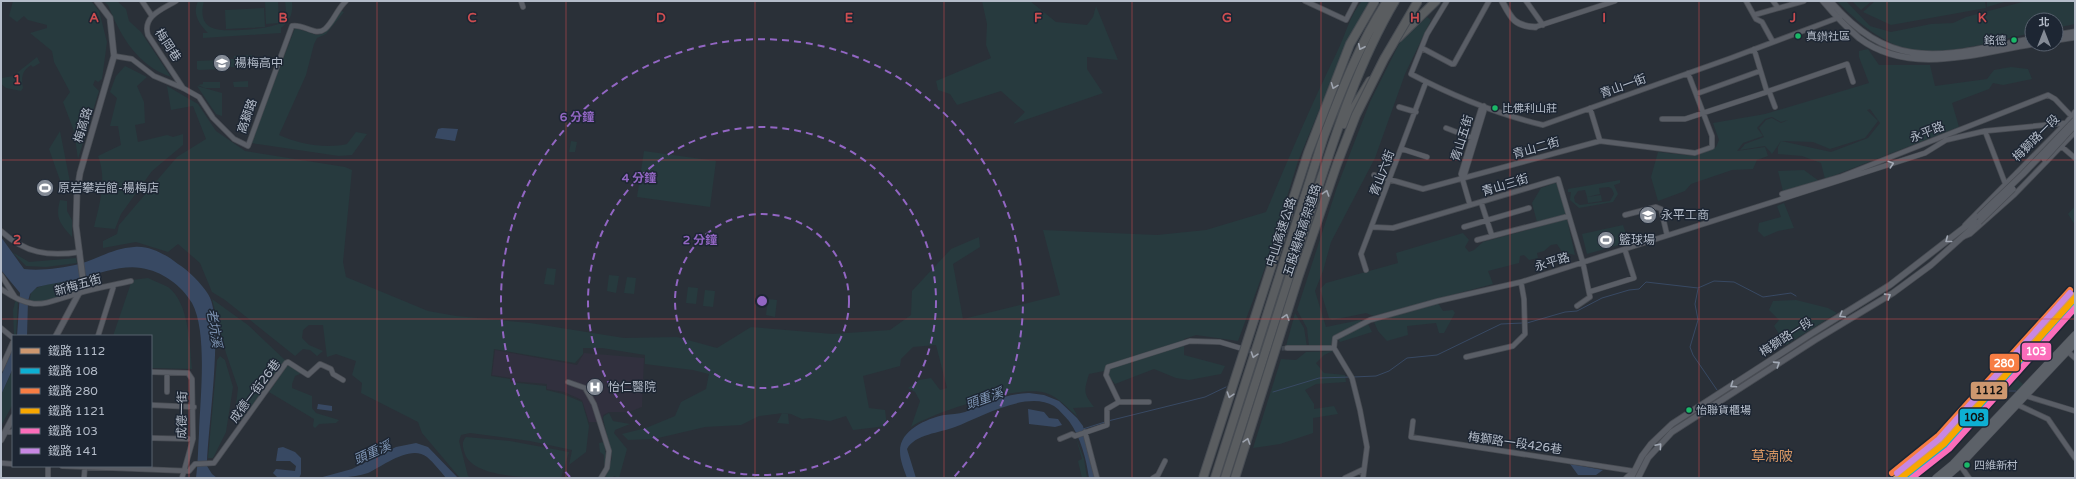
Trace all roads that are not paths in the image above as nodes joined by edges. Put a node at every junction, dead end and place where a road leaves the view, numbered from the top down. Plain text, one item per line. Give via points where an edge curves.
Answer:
1 (97, 1) edge
2 (142, 1) edge
3 (176, 1) edge
4 (346, 1) edge
5 (521, 1) edge
6 (1305, 1) edge
7 (1356, 1) edge
8 (1375, 1) edge
9 (1384, 1) edge
10 (1387, 1) edge
11 (1396, 1) edge
12 (1418, 1) edge
13 (1436, 1) edge
14 (1447, 1) edge
15 (1489, 1) edge
16 (1502, 1) edge
17 (1526, 1) edge
18 (1615, 1) edge
19 (1746, 1) edge
20 (1773, 1) edge
21 (1804, 1) edge
22 (1823, 1) edge
23 (1830, 1) edge
24 (523, 7) dead end
25 (1778, 8) junction
26 (1754, 15) junction
27 (152, 16) junction
28 (1840, 17) junction
29 (1372, 24) junction
30 (1543, 25) junction
31 (1535, 27) joint
32 (2075, 32) edge
33 (2064, 34) edge
34 (2075, 37) edge
35 (2064, 39) edge
36 (2024, 40) edge
37 (1773, 42) junction
38 (2024, 45) edge
39 (1422, 48) junction
40 (1754, 49) junction
41 (114, 56) junction
42 (1760, 71) junction
43 (1688, 74) junction
44 (1426, 82) junction
45 (1853, 82) dead end
46 (183, 88) junction
47 (1768, 92) junction
48 (1696, 94) junction
49 (1399, 106) dead end
50 (1484, 106) junction
51 (1775, 107) dead end
52 (1590, 108) junction
53 (1416, 112) junction
54 (2075, 112) edge
55 (1704, 113) junction
56 (1662, 119) dead end
57 (2074, 119) edge
58 (2066, 123) junction
59 (2075, 125) edge
60 (1446, 128) dead end
61 (1986, 131) junction
62 (2075, 132) edge
63 (1472, 138) junction
64 (1946, 138) junction
65 (2052, 138) junction
66 (1600, 140) junction
67 (2062, 147) junction
68 (1402, 149) junction
69 (1329, 153) junction
70 (1427, 157) dead end
71 (2075, 158) edge
72 (1374, 174) dead end
73 (1391, 179) junction
74 (1840, 179) junction
75 (1463, 180) junction
76 (2005, 183) junction
77 (1481, 202) junction
78 (1470, 205) junction
79 (1529, 208) dead end
80 (1625, 214) dead end
81 (1569, 216) junction
82 (1979, 219) junction
83 (1487, 220) junction
84 (1372, 227) junction
85 (1464, 227) dead end
86 (1961, 230) junction
87 (1, 231) edge
88 (1667, 235) junction
89 (1492, 236) junction
90 (1964, 237) junction
91 (1477, 240) dead end
92 (1625, 250) junction
93 (80, 252) junction
94 (1583, 263) junction
95 (1366, 270) dead end
96 (1, 274) edge
97 (4, 280) junction
98 (131, 281) dead end
99 (1521, 282) junction
100 (114, 285) junction
101 (3, 290) edge
102 (1589, 292) junction
103 (79, 293) junction
104 (17, 300) junction
105 (1577, 306) dead end
106 (1, 328) edge
107 (57, 335) edge
108 (98, 335) edge
109 (2075, 335) edge
110 (12, 337) edge
111 (2075, 343) edge
112 (12, 344) edge
113 (1240, 348) tunnel mouth
114 (1287, 348) tunnel mouth
115 (1334, 348) junction
116 (2066, 349) junction
117 (1466, 357) dead end
118 (2075, 358) edge
119 (1, 369) edge
120 (152, 372) edge
121 (167, 373) junction
122 (343, 380) dead end
123 (568, 382) dead end
124 (167, 392) dead end
125 (2023, 395) junction
126 (1119, 402) junction
127 (1149, 402) dead end
128 (2015, 404) junction
129 (152, 405) edge
130 (194, 407) junction
131 (2075, 411) edge
132 (12, 419) edge
133 (1412, 421) dead end
134 (6, 432) junction
135 (12, 432) edge
136 (1084, 432) junction
137 (152, 438) edge
138 (193, 439) junction
139 (1060, 439) dead end
140 (1, 440) edge
141 (2075, 458) edge
142 (1165, 461) dead end
143 (1, 463) edge
144 (12, 464) edge
145 (1960, 465) junction
146 (48, 467) edge
147 (85, 467) edge
148 (1364, 469) junction
149 (1642, 470) junction
150 (1633, 471) junction
151 (183, 472) junction
152 (48, 478) edge
153 (84, 478) edge
154 (182, 478) edge
155 (601, 478) edge
156 (1097, 478) edge
157 (1152, 478) edge
158 (1203, 478) edge
159 (1215, 478) edge
160 (1225, 478) edge
161 (1235, 478) edge
162 (1345, 478) edge
163 (1363, 478) edge
164 (1626, 478) edge
165 (1631, 478) edge
166 (1638, 478) edge
167 (1641, 478) edge
168 (1936, 478) edge
169 (1945, 478) edge
170 (1969, 478) edge

1 - 41 street, 梅高路 via 110,18
2 - 27 street
3 - 27 street, 梅岡巷
4 - 46 street, 高獅路 via 321,31 302,25 292,26 248,146 234,138 213,118 200,97
5 - 24 street
6 - 7 street via 1346,20
8 -> 158 highway, 五股楊梅高架道路, bridge via 1350,44 1308,153
9 - 29 highway
10 - 29 highway, 中山高速公路
11 - 69 highway, 中山高速公路 via 1353,88
161 -> 12 highway, 五股楊梅高架道路, bridge via 1337,164 1356,115 1384,59
13 - 69 highway via 1398,39 1358,100
14 - 39 street via 1427,34
15 - 39 street via 1454,64
16 - 31 street via 1518,24
17 - 30 street
18 - 30 street
19 - 26 street
20 - 25 street
21 - 25 street
22 - 28 street
23 - 28 street
25 - 26 street
26 - 37 street via 1762,22
27 - 46 street, 梅岡巷 via 147,21 148,35
28 - 36 street via 1872,39 1909,53 1944,54
28 - 37 street, 青山一街
28 - 38 street via 1868,43 1887,53 1910,58 1945,59
29 -> 159 highway, 中山高速公路 via 1343,84 1324,136
30 - 31 street
32 - 33 street
34 - 35 street
37 - 40 street, 青山一街
39 - 44 street, 青山一街 via 1411,74
40 - 42 street
40 - 43 street, 青山一街
41 - 46 street, 高獅路 via 132,60 154,76
41 - 93 street, 梅高路 via 80,173 76,226
42 - 47 street
42 - 48 street
43 - 48 street
43 - 52 street, 青山一街
44 - 50 street, 青山一街
44 - 53 street, 青山六街
45 - 47 street via 1847,64
47 - 51 street
47 - 55 street
48 - 55 street
49 - 53 street
50 - 52 street, 青山一街 via 1517,119 1543,125
50 - 63 street, 青山五街
50 - 75 street, 青山五街
52 - 66 street
53 - 68 street, 青山六街
54 - 57 street, 梅獅路一段
55 - 56 street via 1685,119
55 - 66 street, 青山二街 via 1712,136 1712,147 1695,153
57 - 58 street, 梅獅路一段
57 - 64 street, 永平路 via 2048,95
57 - 82 street, 梅獅路一段, bridge
58 - 61 street, 永平路
58 - 65 street, 梅獅路一段
59 - 82 street, 梅獅路一段, bridge via 2062,141
60 - 63 street
61 - 64 street, 永平路
61 - 76 street
62 - 67 street, 梅獅路一段
63 - 75 street, 青山五街 via 1461,174
64 - 74 street, 永平路
74 -> 64 street, 永平路 via 1925,153
65 - 67 street
65 - 76 street, 梅獅路一段
66 - 75 street, 青山二街
67 - 71 street
67 - 90 street, 梅獅路一段 via 2015,194
68 - 70 street
68 - 73 street, 青山六街
69 - 160 highway, 中山高速公路
72 - 73 street
73 - 75 street, 青山二街 via 1423,189
73 - 84 street, 青山六街
74 - 88 street, 永平路 via 1782,194 1785,198
75 - 78 street, 青山五街
76 - 86 street, 梅獅路一段
77 - 78 street, 青山三街
77 - 81 street, 青山三街 via 1558,179
77 - 83 street
78 - 84 street, 青山三街 via 1393,228
79 - 83 street
80 - 88 street via 1656,207 1661,209
81 - 89 street
81 - 94 street, 青山三街
82 - 86 street, 梅獅路一段
82 - 90 street, 梅獅路一段
83 - 85 street
83 - 89 street
84 - 95 street, 青山六街 via 1362,254
86 -> 150 street, 梅獅路一段 via 1890,286 1810,334 1672,424 1651,444
87 - 93 street via 21,246 36,252 51,255
88 - 92 street, 永平路
89 - 91 street
149 -> 90 street, 梅獅路一段 via 1672,432 1893,293
92 - 94 street, 永平路
92 - 102 street via 1634,278
93 - 103 street, 梅高路 via 83,280
94 - 99 street, 永平路
94 - 102 street, 青山三街
96 - 97 street
97 - 101 street
97 - 104 street
98 - 100 street, 新梅五街
99 - 115 street, 永平路 via 1368,320 1335,338
99 - 117 street via 1525,334 1513,346
100 - 103 street, 新梅五街
100 - 108 street
101 - 104 street
102 - 105 street via 1590,297
103 - 104 street, 新梅五街 via 51,303
103 - 107 street
106 - 110 street
109 - 116 main road
111 - 116 main road
112 - 119 street
113 - 126 street via 1220,342 1190,341 1108,367 1106,375
114 - 115 street
115 - 148 street via 1351,376 1368,447
116 - 118 street
116 - 125 main road
120 - 121 street
121 - 124 street
121 - 130 street, 成德一街 via 188,373 192,379
122 - 151 street, 成德一街26巷 via 333,374 331,369 320,364 308,375 286,363 214,463 195,464 189,471
123 - 155 street via 584,388 594,404 609,451 607,468
125 - 128 main road
125 - 131 street
126 - 127 street
126 - 136 street via 1107,409 1107,425
128 - 141 street via 2048,419
128 - 145 main road
128 - 168 main road
129 - 130 street
130 - 138 street, 成德一街
132 - 134 street
133 - 150 street, 梅獅路一段426巷 via 1410,437
134 - 135 street
134 - 140 street
136 - 139 street
136 - 156 street
137 - 138 street
138 - 151 street, 成德一街
142 - 157 street via 1158,475
143 - 144 street
145 - 169 main road
145 - 170 street
146 - 152 street
147 - 151 street
147 - 153 street
148 - 162 street
148 - 163 street
149 - 166 street, 梅獅路一段
149 - 167 street, 梅獅路一段
150 - 164 street, 梅獅路一段
150 - 165 street, 梅獅路一段
151 - 154 street, 成德一街

